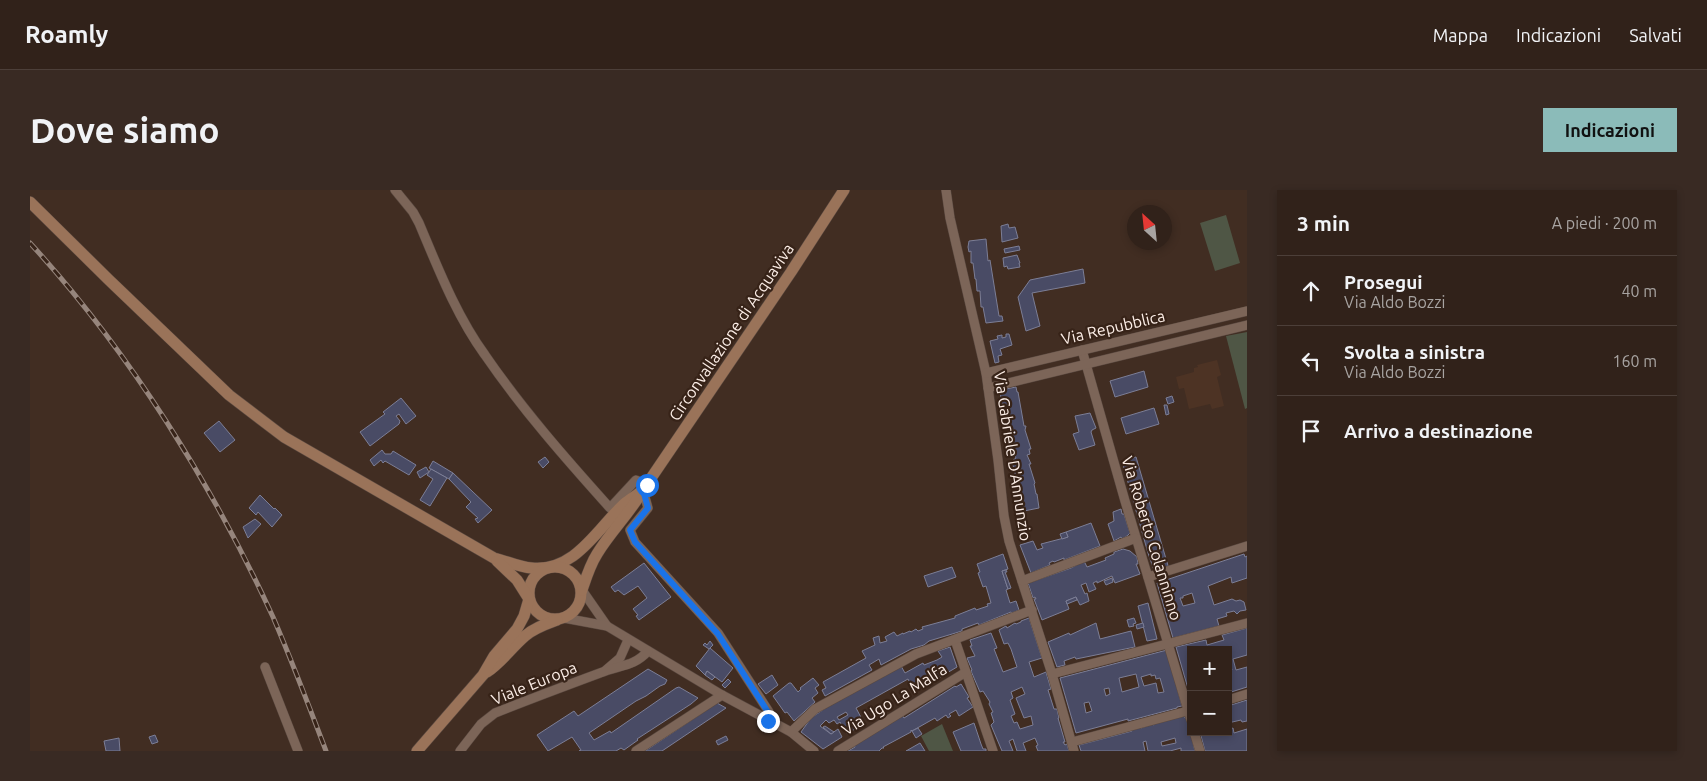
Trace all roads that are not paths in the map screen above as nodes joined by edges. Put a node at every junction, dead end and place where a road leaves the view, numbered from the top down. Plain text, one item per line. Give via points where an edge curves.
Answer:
1 (395, 190) edge
2 (844, 190) edge
3 (946, 190) edge
4 (30, 202) edge
5 (1247, 311) edge
6 (1247, 325) edge
7 (1082, 350) junction
8 (1085, 364) junction
9 (986, 373) junction
10 (988, 388) junction
11 (645, 488) junction
12 (1136, 538) junction
13 (1247, 546) edge
14 (494, 558) junction
15 (547, 568) junction
16 (1148, 577) junction
17 (1022, 581) junction
18 (582, 590) junction
19 (529, 599) junction
20 (1032, 610) junction
21 (561, 619) junction
22 (1247, 623) edge
23 (608, 626) junction
24 (628, 640) junction
25 (954, 640) junction
26 (1169, 643) junction
27 (648, 651) junction
28 (265, 667) dead end
29 (603, 671) junction
30 (966, 672) junction
31 (1052, 674) junction
32 (483, 675) junction
33 (1247, 694) edge
34 (722, 695) junction
35 (1232, 699) edge
36 (1187, 704) edge
37 (1187, 715) edge
38 (768, 721) junction
39 (791, 732) junction
40 (1195, 736) edge
41 (1073, 746) edge
42 (298, 751) edge
43 (417, 751) edge
44 (460, 751) edge
45 (636, 751) edge
46 (814, 751) edge
47 (838, 751) edge
48 (993, 751) edge
49 (1200, 751) edge

1 - 11 street via 416,218 453,302 484,354 568,461 610,508 636,480
2 - 11 main road, Circonvallazione di Acquaviva
3 - 9 street, Via Gabriele D'Annunzio
4 - 14 main road via 236,401 284,437
5 - 7 street, Via Repubblica
6 - 8 street, Via Repubblica
7 - 8 street, Via Roberto Colanninno
7 - 9 street, Via Repubblica
8 - 10 street, Via Repubblica
8 - 12 street, Via Roberto Colanninno
9 - 10 street, Via Gabriele D'Annunzio
10 - 17 street, Via Gabriele D'Annunzio via 1004,516
11 - 15 main road via 624,504 577,553
11 - 18 main road, Circonvallazione di Acquaviva via 596,556
11 - 38 street via 648,508 630,530 631,535 718,634 768,712
12 - 16 street, Via Roberto Colanninno
12 - 17 street
13 - 16 street
14 - 15 main road via 524,567
14 - 19 main road via 517,580
15 - 18 main road via 570,570
15 - 19 main road via 534,577
16 - 26 street, Via Roberto Colanninno
17 - 20 street, Via Gabriele D'Annunzio
18 - 21 main road via 578,607
18 - 23 street
19 - 21 main road via 536,612 550,619
19 - 32 main road via 517,629
20 - 25 street
20 - 31 street, Via Gabriele D'Annunzio
21 - 23 street
21 - 32 main road via 526,635 499,664
22 - 26 street
23 - 24 street
24 - 27 street
24 - 29 street, Viale Europa via 620,658
25 - 30 street
25 - 39 street via 916,654 815,709
26 - 31 street
26 - 36 street, Via Roberto Colanninno
27 - 29 street, Viale Europa via 632,664
27 - 34 street
28 - 42 street
29 - 44 street, Viale Europa via 495,713 481,724
30 - 47 street, Via Ugo La Malfa
30 - 48 street
31 - 41 street, Via Gabriele D'Annunzio
32 - 43 main road
33 - 35 street
34 - 38 street
34 - 45 street
37 - 41 street
38 - 39 street
39 - 46 street
40 - 49 street

